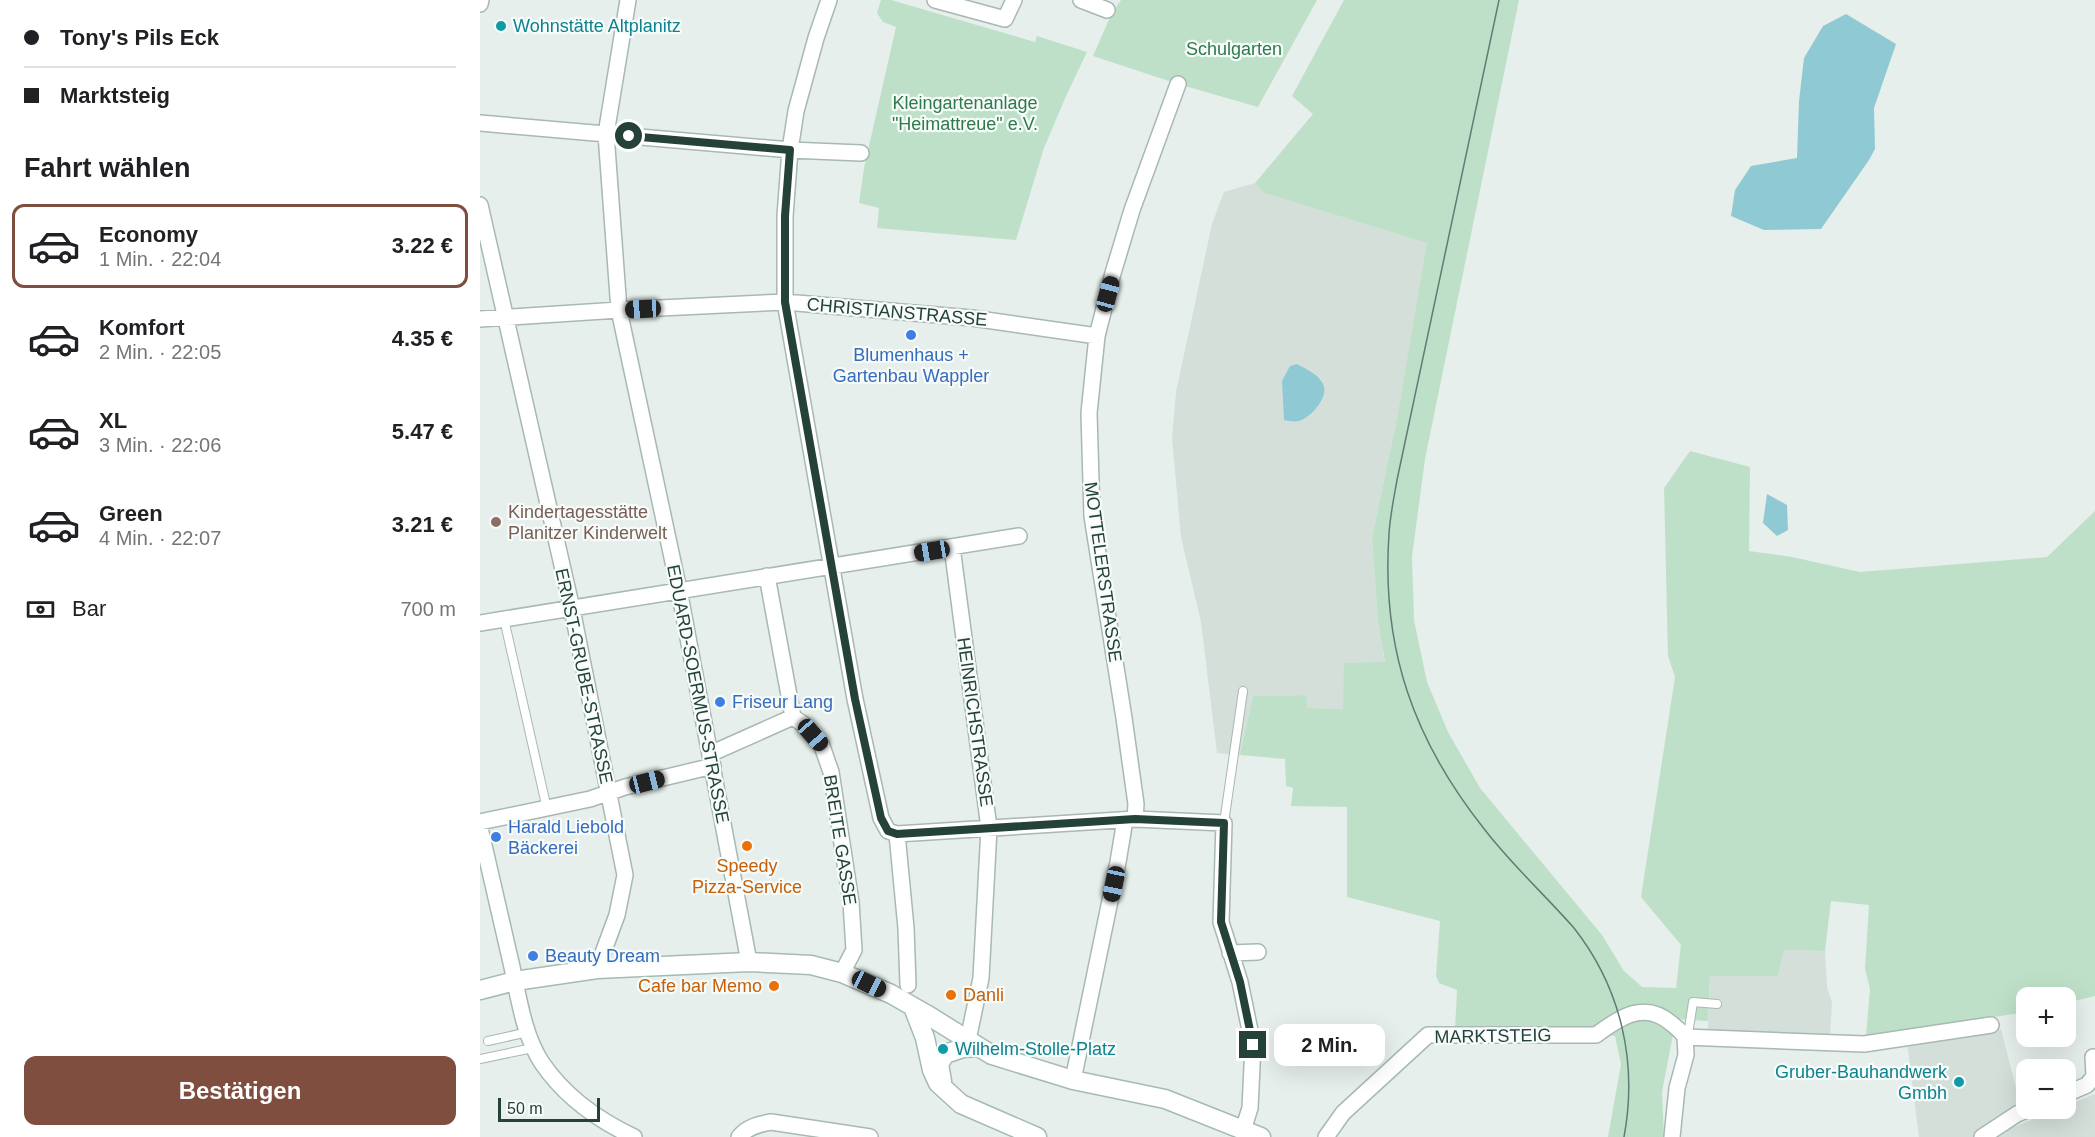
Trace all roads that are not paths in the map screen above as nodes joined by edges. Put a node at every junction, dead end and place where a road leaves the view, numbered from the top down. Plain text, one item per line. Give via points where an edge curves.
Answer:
1 (628, 0) edge
2 (829, 0) edge
3 (935, 0) edge
4 (1014, 0) edge
5 (1081, 0) edge
6 (1107, 10) dead end
7 (1178, 84) dead end
8 (480, 123) edge
9 (606, 134) junction
10 (790, 150) junction
11 (861, 153) dead end
12 (480, 205) edge
13 (785, 302) junction
14 (619, 310) junction
15 (505, 318) junction
16 (480, 319) edge
17 (1097, 336) junction
18 (1019, 536) dead end
19 (952, 547) junction
20 (831, 567) junction
21 (767, 576) junction
22 (679, 590) junction
23 (572, 609) junction
24 (504, 619) junction
25 (480, 623) edge
26 (1243, 691) dead end
27 (793, 717) junction
28 (711, 760) junction
29 (608, 792) junction
30 (547, 809) junction
31 (1130, 820) junction
32 (480, 822) edge
33 (1224, 823) junction
34 (480, 828) edge
35 (989, 828) junction
36 (897, 834) junction
37 (1258, 952) dead end
38 (1230, 953) junction
39 (749, 962) junction
40 (597, 969) junction
41 (843, 974) junction
42 (515, 981) junction
43 (908, 985) dead end
44 (480, 990) edge
45 (1717, 1004) dead end
46 (913, 1007) junction
47 (1991, 1025) dead end
48 (528, 1032) junction
49 (1685, 1036) junction
50 (488, 1041) dead end
51 (973, 1043) junction
52 (533, 1048) junction
53 (2093, 1057) dead end
54 (480, 1059) edge
55 (1073, 1080) junction
56 (946, 1090) junction
57 (2076, 1090) edge
58 (2016, 1115) edge
59 (1243, 1130) junction
60 (634, 1137) edge
61 (739, 1137) edge
62 (870, 1137) edge
63 (1035, 1137) edge
64 (1261, 1137) edge
65 (1326, 1137) edge
66 (1672, 1137) edge
67 (1982, 1137) edge

1 - 9 street, EDUARD-SOERMUS-STRASSE
2 - 10 street via 799,101
3 - 4 street via 1005,19
5 - 6 street
7 - 17 street, MOTTELERSTRASSE via 1132,210
8 - 9 street
9 - 10 street
9 - 14 street, EDUARD-SOERMUS-STRASSE
10 - 11 street
10 - 13 street
12 - 15 street, ERNST-GRUBE-STRASSE
13 - 14 street, CHRISTIANSTRASSE
13 - 17 street, CHRISTIANSTRASSE via 972,318
13 - 20 street
14 - 15 street, CHRISTIANSTRASSE
14 - 22 street, EDUARD-SOERMUS-STRASSE
15 - 16 street, CHRISTIANSTRASSE
15 - 23 street, ERNST-GRUBE-STRASSE
17 - 31 street, MOTTELERSTRASSE via 1089,413 1092,516 1136,804
18 - 19 street
19 - 20 street
19 - 35 street, HEINRICHSTRASSE
20 - 21 street
20 - 36 street via 881,818 888,831
21 - 22 street
21 - 27 street
22 - 23 street
22 - 28 street, EDUARD-SOERMUS-STRASSE
23 - 24 street
23 - 29 street, ERNST-GRUBE-STRASSE
24 - 25 street
24 - 30 lane
26 - 33 lane
27 - 28 street
27 - 41 street, BREITE GASSE via 822,746 831,772 852,911 854,950
28 - 29 street
28 - 39 street, EDUARD-SOERMUS-STRASSE
29 - 30 street
29 - 40 street, ERNST-GRUBE-STRASSE via 626,875 617,915
30 - 32 street
31 - 33 street
31 - 35 street
31 - 55 street, MOTTELERSTRASSE
33 - 38 street via 1221,922
34 - 42 street
35 - 36 street
35 - 51 street, HEINRICHSTRASSE via 981,978
36 - 43 street
37 - 38 street
38 - 59 street via 1253,1045 1250,1108
39 - 40 main road
39 - 41 main road via 811,965
40 - 42 main road
41 - 46 main road
42 - 44 main road
42 - 48 street
45 - 49 lane via 1693,1002
46 - 51 main road
46 - 56 main road via 932,1070
47 - 49 street via 1864,1044
48 - 50 lane
48 - 52 street
49 - 65 street, MARKTSTEIG via 1665,1018 1639,1012 1596,1035 1428,1035 1343,1113
49 - 66 street via 1686,1055 1677,1088
51 - 55 main road via 1001,1059
51 - 56 main road via 941,1058 940,1075
52 - 54 lane
52 - 60 street via 555,1081 575,1101 608,1125
53 - 57 street via 2094,1076
55 - 59 main road via 1165,1099
56 - 63 main road via 962,1104
58 - 67 street
59 - 64 main road
61 - 62 street via 758,1124 771,1122

